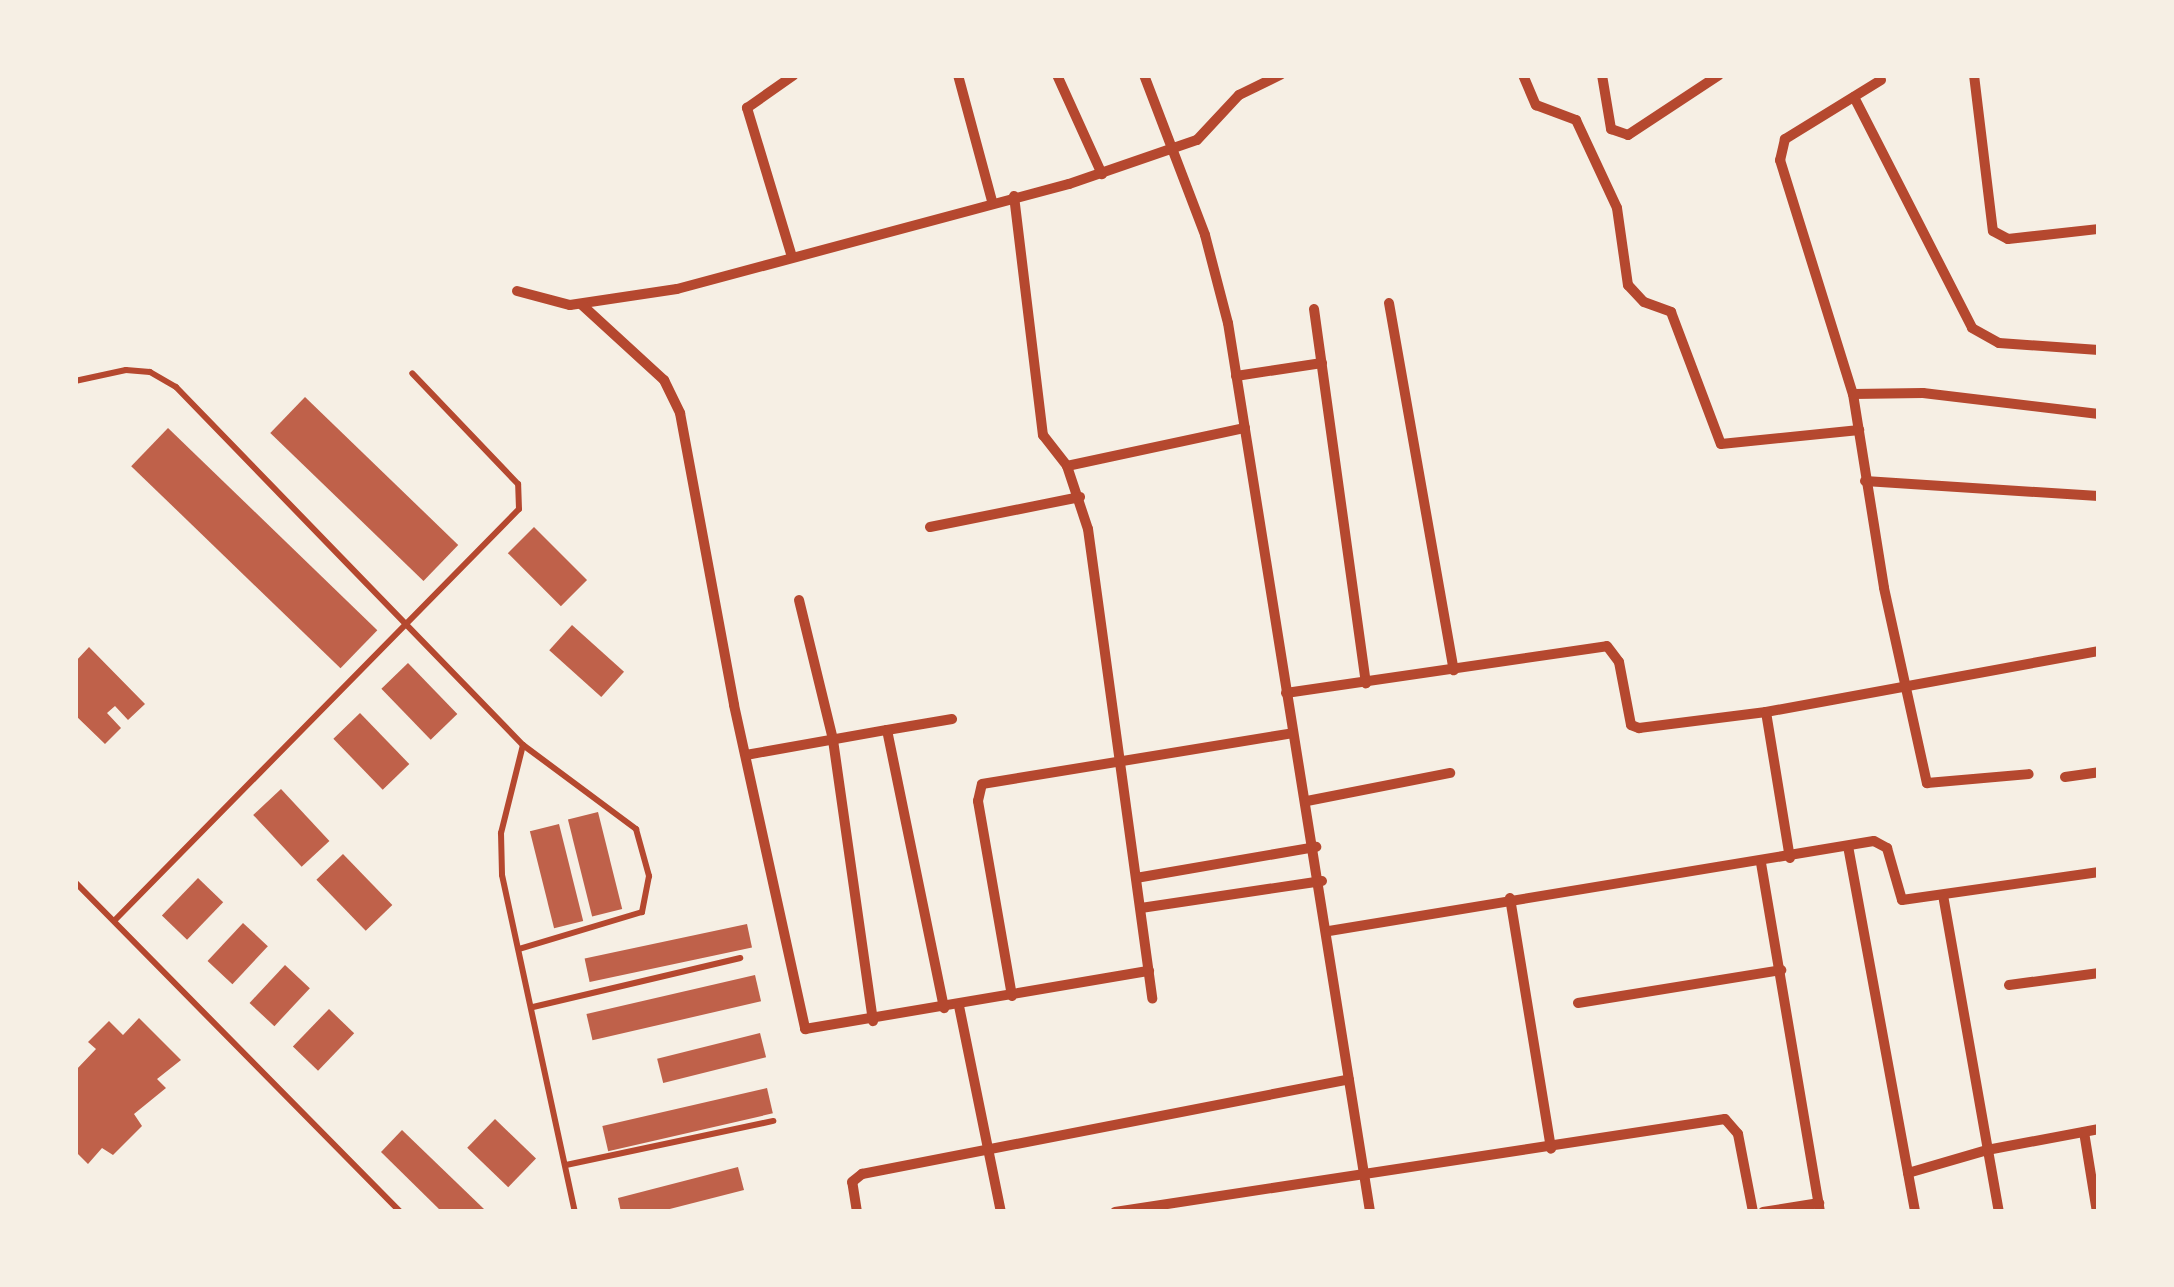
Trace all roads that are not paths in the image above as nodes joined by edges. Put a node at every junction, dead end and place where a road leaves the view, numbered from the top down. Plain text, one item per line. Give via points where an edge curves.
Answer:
1 (794, 75) edge
2 (958, 75) edge
3 (1058, 75) edge
4 (1144, 75) edge
5 (1280, 75) edge
6 (1523, 75) edge
7 (1602, 75) edge
8 (1719, 75) edge
9 (1974, 75) edge
10 (1881, 80) dead end
11 (1854, 97) junction
12 (1175, 150) junction
13 (1102, 174) junction
14 (1014, 196) junction
15 (992, 201) junction
16 (2099, 229) edge
17 (792, 258) junction
18 (516, 291) dead end
19 (1389, 303) dead end
20 (581, 304) junction
21 (1314, 309) dead end
22 (2099, 350) edge
23 (1322, 364) junction
24 (412, 373) dead end
25 (1236, 376) junction
26 (75, 381) edge
27 (1853, 394) junction
28 (2099, 414) edge
29 (1244, 428) junction
30 (1859, 430) junction
31 (1068, 466) junction
32 (1865, 481) junction
33 (2099, 496) edge
34 (1080, 498) junction
35 (930, 527) dead end
36 (799, 600) dead end
37 (408, 624) junction
38 (2099, 651) edge
39 (1454, 670) junction
40 (1366, 682) junction
41 (1906, 684) junction
42 (1286, 693) junction
43 (1766, 712) junction
44 (952, 719) dead end
45 (887, 730) junction
46 (1293, 733) junction
47 (833, 740) junction
48 (523, 745) junction
49 (746, 755) junction
50 (1118, 762) junction
51 (2099, 772) edge
52 (1450, 774) dead end
53 (2029, 774) dead end
54 (2065, 776) dead end
55 (1307, 801) junction
56 (1848, 846) junction
57 (1316, 847) junction
58 (1790, 858) junction
59 (1761, 863) junction
60 (2099, 872) edge
61 (1136, 878) junction
62 (1322, 880) junction
63 (75, 882) edge
64 (1942, 895) junction
65 (1510, 898) junction
66 (1141, 908) junction
67 (115, 920) junction
68 (1329, 931) junction
69 (519, 948) junction
70 (740, 958) dead end
71 (1781, 970) junction
72 (1149, 971) junction
73 (2099, 973) edge
74 (2009, 985) dead end
75 (1012, 996) junction
76 (1152, 999) dead end
77 (1578, 1003) dead end
78 (959, 1006) junction
79 (533, 1008) junction
80 (944, 1008) junction
81 (873, 1021) junction
82 (1349, 1079) junction
83 (772, 1121) dead end
84 (2099, 1130) edge
85 (2084, 1132) junction
86 (1551, 1149) junction
87 (1988, 1150) junction
88 (989, 1152) junction
89 (566, 1165) junction
90 (1908, 1173) junction
91 (1363, 1175) junction
92 (1820, 1207) edge
93 (400, 1212) edge
94 (576, 1212) edge
95 (857, 1212) edge
96 (1001, 1212) edge
97 (1115, 1212) edge
98 (1370, 1212) edge
99 (1753, 1212) edge
100 (1763, 1212) edge
101 (1915, 1212) edge
102 (1999, 1212) edge
103 (2097, 1212) edge

1 - 17 street via 746,108
2 - 15 street
3 - 13 street
4 - 12 street
5 - 12 street via 1239,95 1215,125
6 - 30 street via 1536,105 1576,120 1617,208 1628,285 1644,302 1671,312 1722,444
7 - 8 street via 1610,129 1628,136
9 - 16 street via 1993,231 2008,239
10 - 11 street
11 - 22 street via 1972,328 2000,344
11 - 27 street via 1778,148
12 - 13 street
12 - 25 street via 1222,295
13 - 14 street
14 - 15 street
14 - 31 street via 1043,435
15 - 17 street
17 - 20 street via 677,289
18 - 20 street
19 - 39 street
20 - 49 street via 675,397
21 - 23 street
23 - 25 street
23 - 40 street
24 - 37 lane via 522,496 519,509
25 - 29 street
26 - 37 lane via 126,370 150,372 176,387
27 - 28 street via 1923,392
27 - 30 street
29 - 31 street
29 - 42 street
30 - 32 street
31 - 34 street
32 - 33 street
32 - 41 street
34 - 35 street
34 - 50 street
36 - 47 street
37 - 48 lane
37 - 67 lane
38 - 41 street
39 - 40 street
39 - 43 street via 1607,646 1618,662 1631,725
40 - 42 street
41 - 43 street
41 - 53 street via 1926,783
42 - 46 street
43 - 58 street
44 - 45 street
45 - 47 street
45 - 80 street
46 - 50 street
46 - 55 street
47 - 49 street
47 - 81 street
48 - 69 lane via 500,852
48 - 69 lane via 636,829 650,894 634,919
49 - 81 street via 805,1030
50 - 61 street
50 - 75 street via 990,781 978,791
51 - 54 street
52 - 55 street
55 - 57 street
56 - 58 street
56 - 64 street via 1883,842 1902,900
56 - 90 street
57 - 61 street
57 - 62 street
58 - 59 street
59 - 65 street
59 - 71 street
60 - 64 street
61 - 66 street
62 - 66 street
62 - 68 street
63 - 67 lane
64 - 87 street
65 - 68 street
65 - 86 street
66 - 72 street
67 - 93 lane
68 - 82 street
69 - 79 lane
70 - 79 lane
71 - 77 street
71 - 92 street
72 - 75 street
72 - 76 street
73 - 74 street
75 - 78 street
78 - 80 street
78 - 88 street
79 - 89 lane
80 - 81 street
82 - 88 street
82 - 91 street
83 - 89 lane
84 - 85 street
85 - 87 street
85 - 103 street
86 - 91 street
86 - 99 street via 1725,1119 1738,1134
87 - 90 street
87 - 102 street
88 - 95 street via 856,1176
88 - 96 street
89 - 94 lane
90 - 101 street
91 - 97 street
91 - 98 street
92 - 100 street

